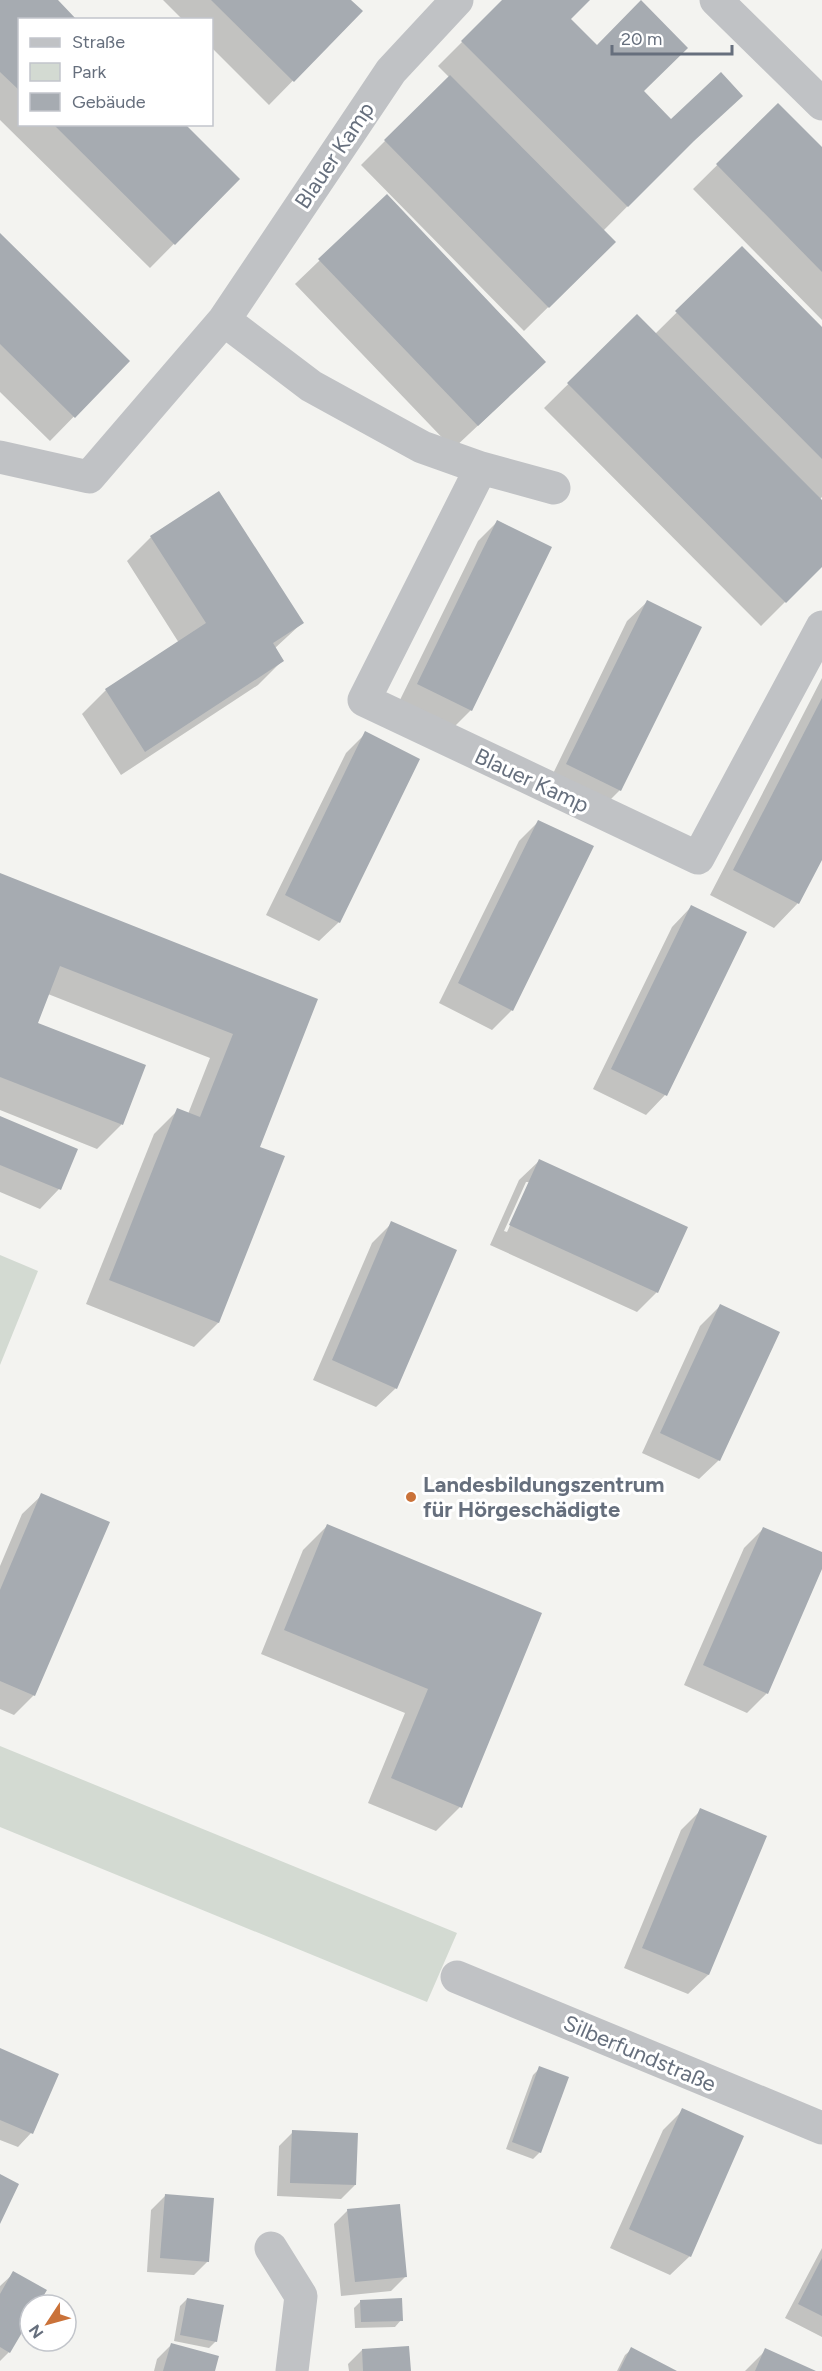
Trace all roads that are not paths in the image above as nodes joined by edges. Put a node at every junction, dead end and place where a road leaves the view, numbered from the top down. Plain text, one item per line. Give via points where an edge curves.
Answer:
1 (457, 0) edge
2 (716, 0) edge
3 (822, 104) edge
4 (224, 320) junction
5 (0, 457) edge
6 (481, 468) junction
7 (554, 488) dead end
8 (822, 627) edge
9 (457, 1977) dead end
10 (822, 2128) edge
11 (271, 2248) dead end
12 (292, 2371) edge

1 - 4 street, Blauer Kamp via 391,71
2 - 3 street
4 - 5 street, Blauer Kamp via 89,477
4 - 6 street via 311,386 422,447
6 - 7 street
6 - 8 street, Blauer Kamp via 364,700 698,858
9 - 10 street, Silberfundstraße
11 - 12 street via 301,2296

